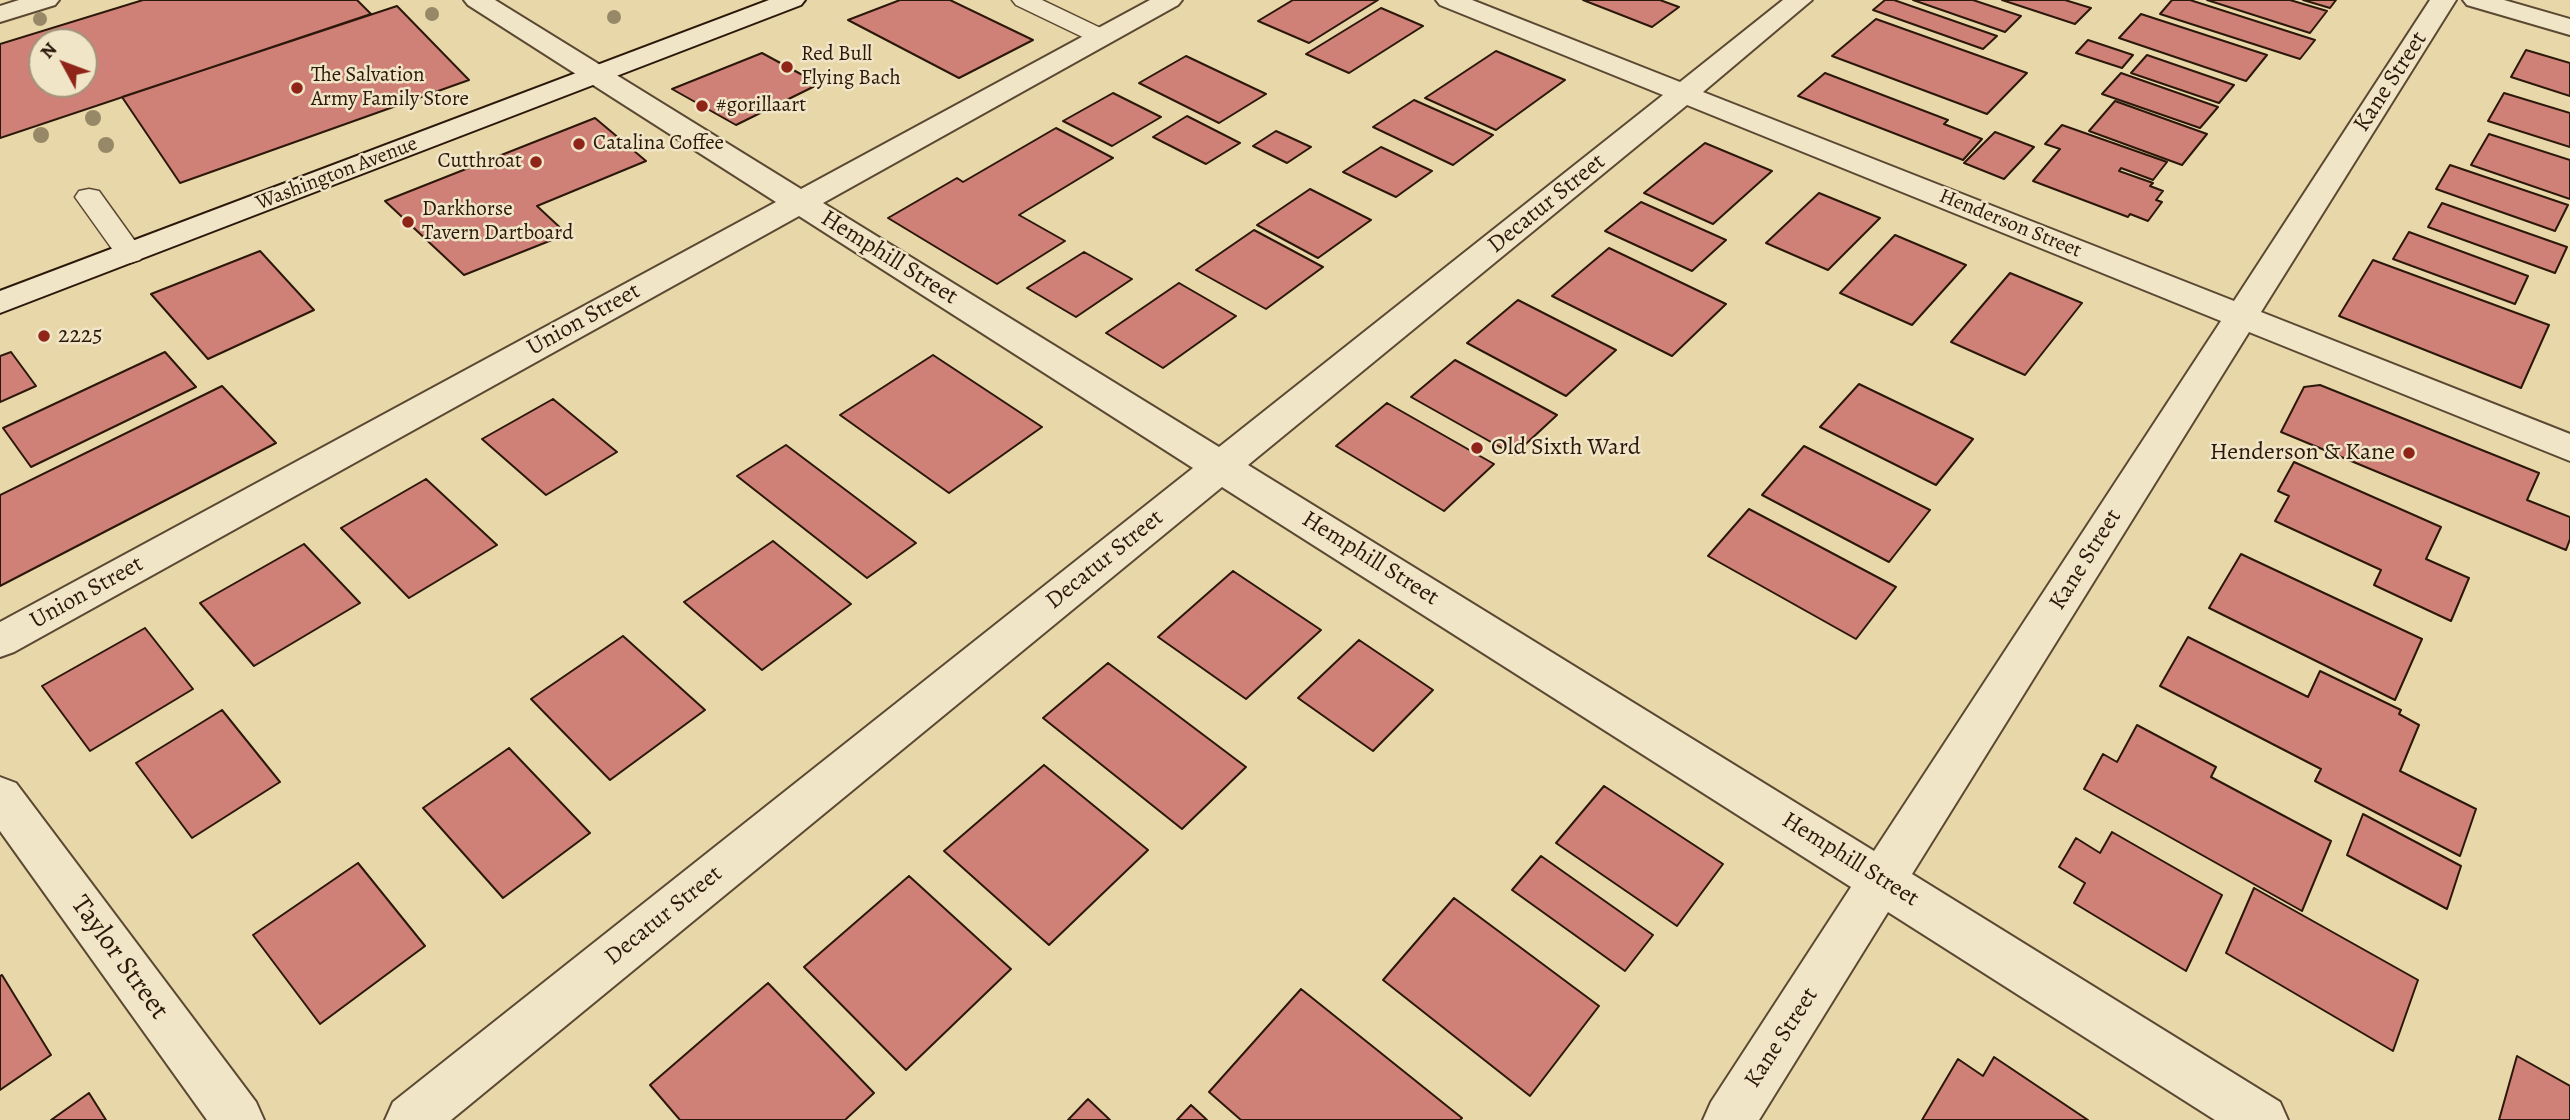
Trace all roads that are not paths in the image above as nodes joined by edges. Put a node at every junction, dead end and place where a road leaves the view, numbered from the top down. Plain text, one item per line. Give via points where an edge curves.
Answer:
1 (46, 0) edge
2 (477, 0) edge
3 (792, 0) edge
4 (1024, 0) edge
5 (1169, 0) edge
6 (1449, 0) edge
7 (1799, 0) edge
8 (2444, 0) edge
9 (2476, 0) edge
10 (0, 14) edge
11 (2570, 27) edge
12 (1101, 37) junction
13 (596, 75) junction
14 (1684, 94) junction
15 (89, 197) dead end
16 (800, 202) junction
17 (130, 254) junction
18 (0, 303) edge
19 (2240, 316) junction
20 (2570, 448) edge
21 (1222, 466) junction
22 (0, 641) edge
23 (0, 796) edge
24 (1883, 880) junction
25 (238, 1120) edge
26 (411, 1120) edge
27 (1729, 1120) edge
28 (2262, 1120) edge

1 - 10 street
2 - 13 street, Hemphill Street
3 - 13 street, Washington Avenue
4 - 12 lane
5 - 12 street, Union Street
6 - 14 street, Henderson Street
7 - 14 street, Decatur Street
8 - 19 street, Kane Street
9 - 11 street
12 - 16 street, Union Street
13 - 16 street, Hemphill Street
13 - 17 street, Washington Avenue
14 - 19 street, Henderson Street
14 - 21 street, Decatur Street
15 - 17 lane
16 - 21 street, Hemphill Street
16 - 22 street, Union Street
17 - 18 street, Washington Avenue
19 - 20 street, Henderson Street
19 - 24 street, Kane Street
21 - 24 street, Hemphill Street
21 - 26 street, Decatur Street
23 - 25 street, Taylor Street
24 - 27 street, Kane Street
24 - 28 street, Hemphill Street

